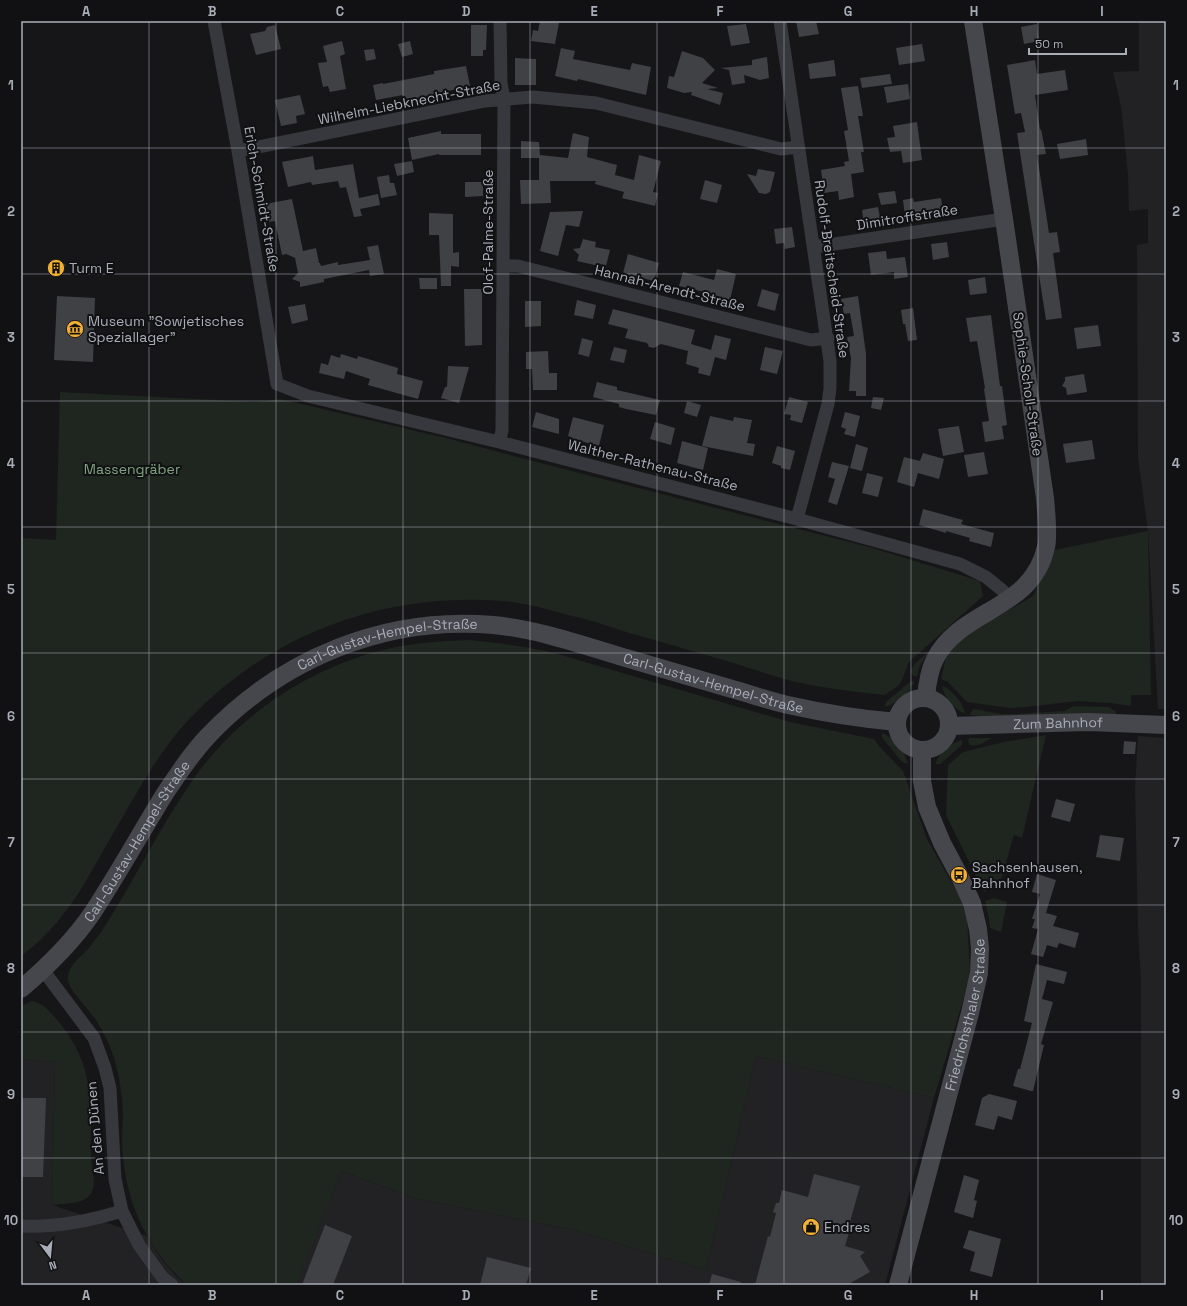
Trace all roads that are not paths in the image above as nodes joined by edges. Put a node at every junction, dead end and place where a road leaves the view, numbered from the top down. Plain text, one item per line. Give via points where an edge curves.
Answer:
1 (214, 21) edge
2 (500, 21) edge
3 (780, 21) edge
4 (973, 21) edge
5 (504, 100) junction
6 (798, 147) junction
7 (238, 151) junction
8 (1004, 219) junction
9 (814, 247) junction
10 (504, 266) junction
11 (828, 338) junction
12 (277, 384) joint
13 (499, 442) junction
14 (797, 519) junction
15 (1010, 599) junction
16 (926, 698) junction
17 (897, 722) junction
18 (1166, 725) edge
19 (949, 726) junction
20 (922, 750) junction
21 (43, 970) junction
22 (21, 989) edge
23 (122, 1211) junction
24 (21, 1226) edge
25 (172, 1285) edge
26 (898, 1285) edge

1 - 7 street, Erich-Schmidt-Straße
2 - 5 street, Olof-Palme-Straße via 501,83
3 - 6 street, Rudolf-Breitscheid-Straße
4 - 8 street, Sophie-Scholl-Straße
5 - 6 street, Wilhelm-Liebknecht-Straße via 533,97 596,103 781,149
5 - 7 street, Wilhelm-Liebknecht-Straße via 485,101
5 - 10 street, Olof-Palme-Straße
6 - 9 street, Rudolf-Breitscheid-Straße
7 - 12 street, Erich-Schmidt-Straße
8 - 9 street, Dimitroffstraße
8 - 15 street, Sophie-Scholl-Straße via 1047,521 1047,546 1040,566 1035,575
9 - 11 street, Rudolf-Breitscheid-Straße
10 - 11 street, Hannah-Arendt-Straße via 518,266 811,340
10 - 13 street, Olof-Palme-Straße via 502,431
11 - 14 street, Rudolf-Breitscheid-Straße via 828,404
12 - 13 street, Walther-Rathenau-Straße via 308,396
13 - 14 street, Walther-Rathenau-Straße
14 - 15 street, Walther-Rathenau-Straße via 960,564 986,577
15 - 16 street, Sophie-Scholl-Straße via 962,628 946,643 935,659 928,680
16 - 17 street via 917,698 903,707
16 - 19 street via 944,707
17 - 20 street via 901,738 907,744
17 - 21 street, Carl-Gustav-Hempel-Straße via 786,705 523,630 462,624 388,632 330,650 294,668 237,707 185,762 92,914 73,940
18 - 19 street, Zum Bahnhof via 1088,722
19 - 20 street via 943,741 930,749
20 - 26 street, Friedrichsthaler Straße via 922,781 926,807 972,903 980,948 979,973
21 - 22 street, Carl-Gustav-Hempel-Straße
21 - 23 street, An den Dünen via 94,1038 106,1068 110,1088 115,1179
23 - 24 street via 58,1225
23 - 25 street, An den Dünen via 139,1244 162,1276

